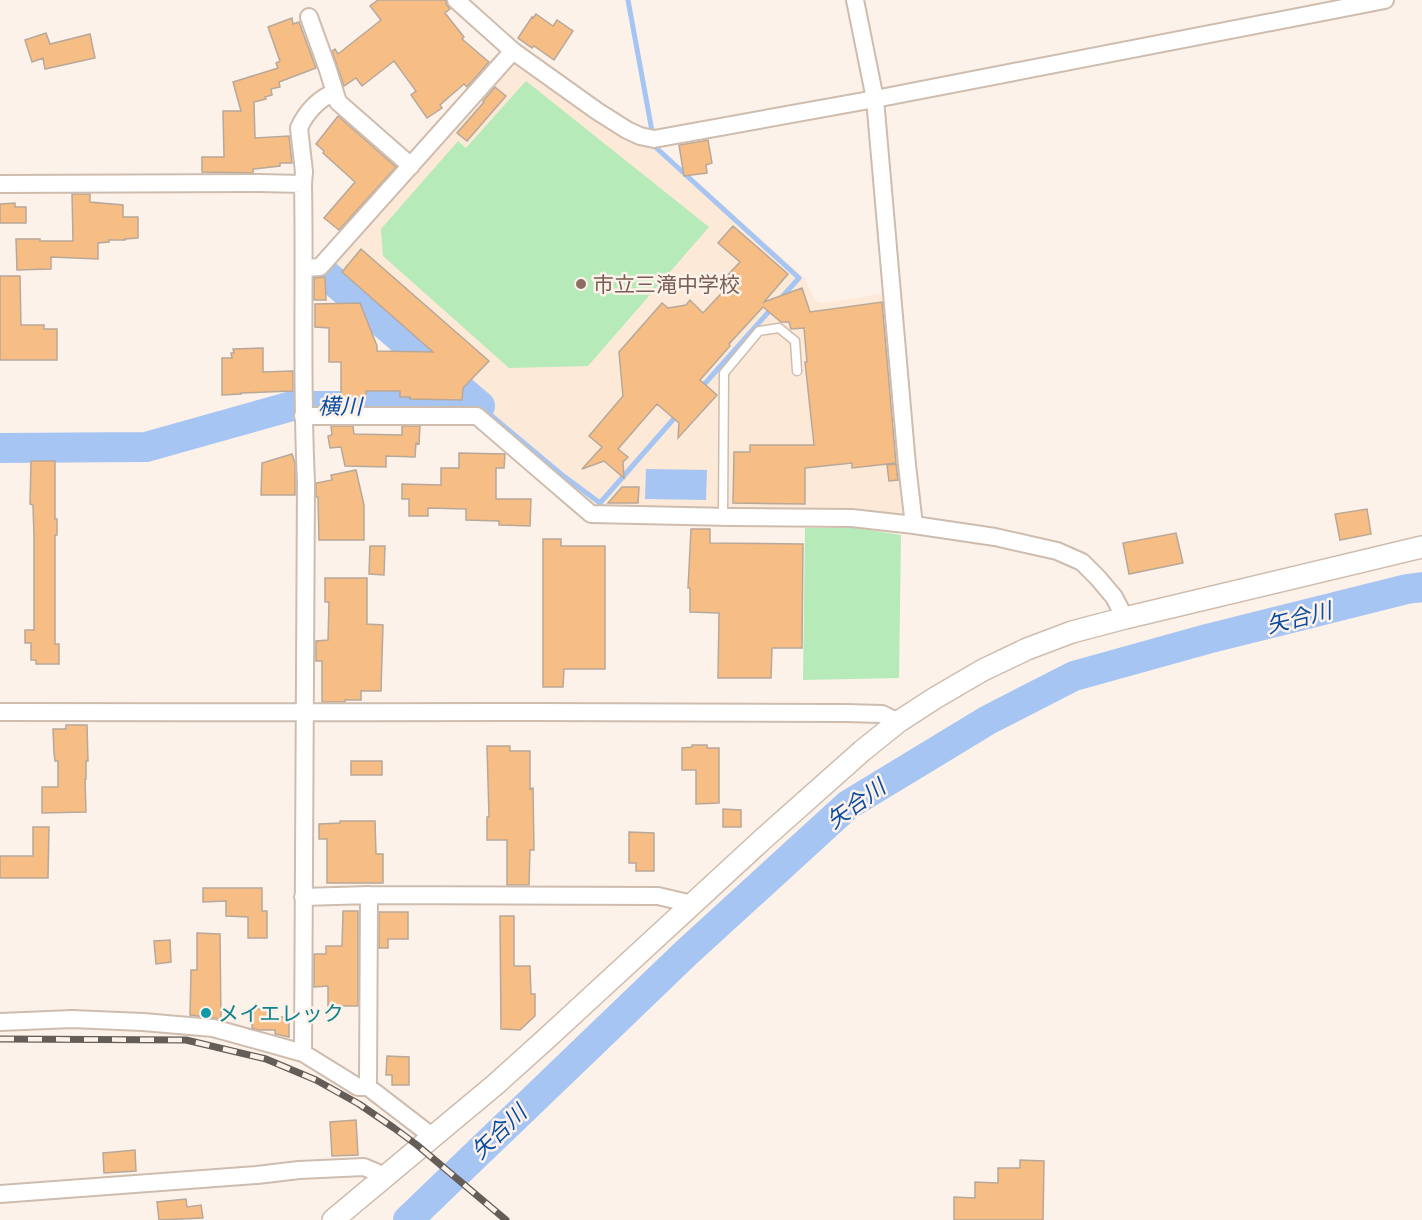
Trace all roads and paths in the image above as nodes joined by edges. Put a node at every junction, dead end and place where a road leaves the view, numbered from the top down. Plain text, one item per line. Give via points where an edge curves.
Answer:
1 (456, 0) edge
2 (855, 0) edge
3 (1385, 0) edge
4 (309, 17) dead end
5 (513, 51) junction
6 (335, 93) junction
7 (875, 99) junction
8 (411, 166) junction
9 (0, 184) edge
10 (303, 184) junction
11 (304, 268) junction
12 (797, 371) dead end
13 (303, 411) junction
14 (723, 516) junction
15 (914, 525) junction
16 (1422, 547) edge
17 (1125, 618) junction
18 (0, 712) edge
19 (304, 713) junction
20 (898, 722) junction
21 (369, 895) junction
22 (303, 897) junction
23 (692, 904) junction
24 (0, 1022) edge
25 (303, 1053) junction
26 (368, 1087) junction
27 (433, 1137) junction
28 (385, 1176) junction
29 (0, 1194) edge
30 (333, 1220) edge

1 - 5 street
2 - 7 street
3 - 7 street
4 - 6 street
5 - 7 street via 627,130 654,139
5 - 8 street
6 - 8 street via 342,106
6 - 10 street via 318,103 298,129
7 - 15 street
8 - 11 street via 320,267
9 - 10 street
10 - 11 street
11 - 13 street
12 - 14 lane via 795,341 779,328 759,331 724,373
13 - 14 street via 477,416 591,514
13 - 19 street
14 - 15 street via 852,518
15 - 17 street via 1041,546 1070,556 1098,578
16 - 17 street
17 - 20 street via 1027,649 983,670
18 - 19 street
19 - 20 street via 846,713 882,714
19 - 22 street
20 - 23 street
21 - 22 street
21 - 23 street via 658,896
21 - 26 street
22 - 25 street
23 - 27 street via 548,1038
24 - 25 street via 72,1019 213,1028
25 - 26 street via 358,1087
26 - 27 street
27 - 28 street
28 - 29 street via 364,1167 299,1170
28 - 30 street

